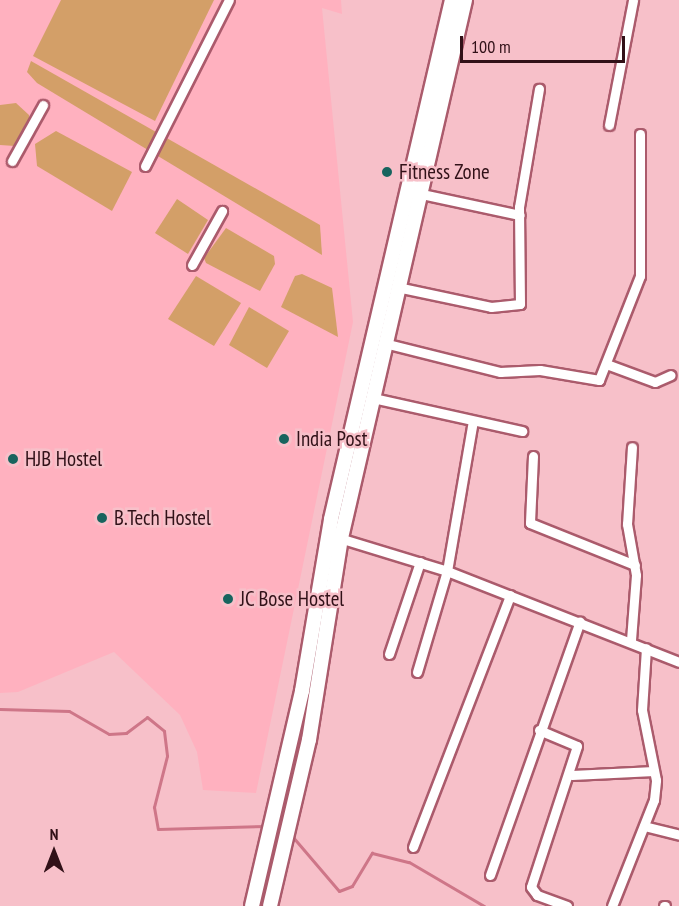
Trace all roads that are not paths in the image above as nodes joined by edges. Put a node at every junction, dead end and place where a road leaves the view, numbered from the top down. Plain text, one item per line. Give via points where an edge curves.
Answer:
1 (229, 0) edge
2 (452, 0) edge
3 (465, 0) edge
4 (633, 0) edge
5 (539, 89) dead end
6 (44, 105) dead end
7 (609, 125) dead end
8 (640, 134) dead end
9 (12, 161) dead end
10 (145, 166) dead end
11 (417, 193) junction
12 (222, 211) dead end
13 (520, 215) junction
14 (192, 265) dead end
15 (397, 287) junction
16 (384, 343) junction
17 (609, 365) junction
18 (671, 375) dead end
19 (373, 398) junction
20 (473, 421) junction
21 (522, 430) dead end
22 (632, 447) dead end
23 (532, 456) dead end
24 (334, 537) junction
25 (420, 562) junction
26 (635, 565) junction
27 (447, 571) junction
28 (510, 595) junction
29 (580, 621) junction
30 (631, 640) junction
31 (646, 648) junction
32 (389, 654) dead end
33 (679, 662) edge
34 (417, 672) dead end
35 (539, 730) junction
36 (654, 771) junction
37 (572, 775) junction
38 (644, 826) junction
39 (679, 836) edge
40 (413, 847) dead end
41 (490, 875) dead end
42 (252, 906) edge
43 (270, 906) edge
44 (567, 906) edge
45 (612, 906) edge

1 - 10 street
2 - 24 main road
3 - 11 main road
4 - 7 street
5 - 13 street
6 - 9 street
8 - 17 street via 640,276
11 - 13 street
11 - 15 main road
12 - 14 street
13 - 15 street via 520,304 491,307
15 - 16 main road
16 - 17 street via 500,372 549,371 590,382 599,380
16 - 19 main road
17 - 18 street via 655,382
19 - 20 street
19 - 24 main road
20 - 21 street
20 - 27 street
22 - 26 street via 627,524
23 - 26 street via 530,523
24 - 25 street
24 - 42 main road via 276,814
24 - 43 main road via 292,815
25 - 27 street
25 - 32 street
26 - 30 street
27 - 28 street
27 - 34 street
28 - 29 street
28 - 40 street
29 - 30 street
29 - 35 street
30 - 31 street
31 - 33 street
31 - 36 street via 642,710
35 - 37 street via 577,746
35 - 41 street
36 - 37 street
36 - 38 street via 654,800
37 - 44 street via 531,887 537,895
38 - 39 street
38 - 45 street

